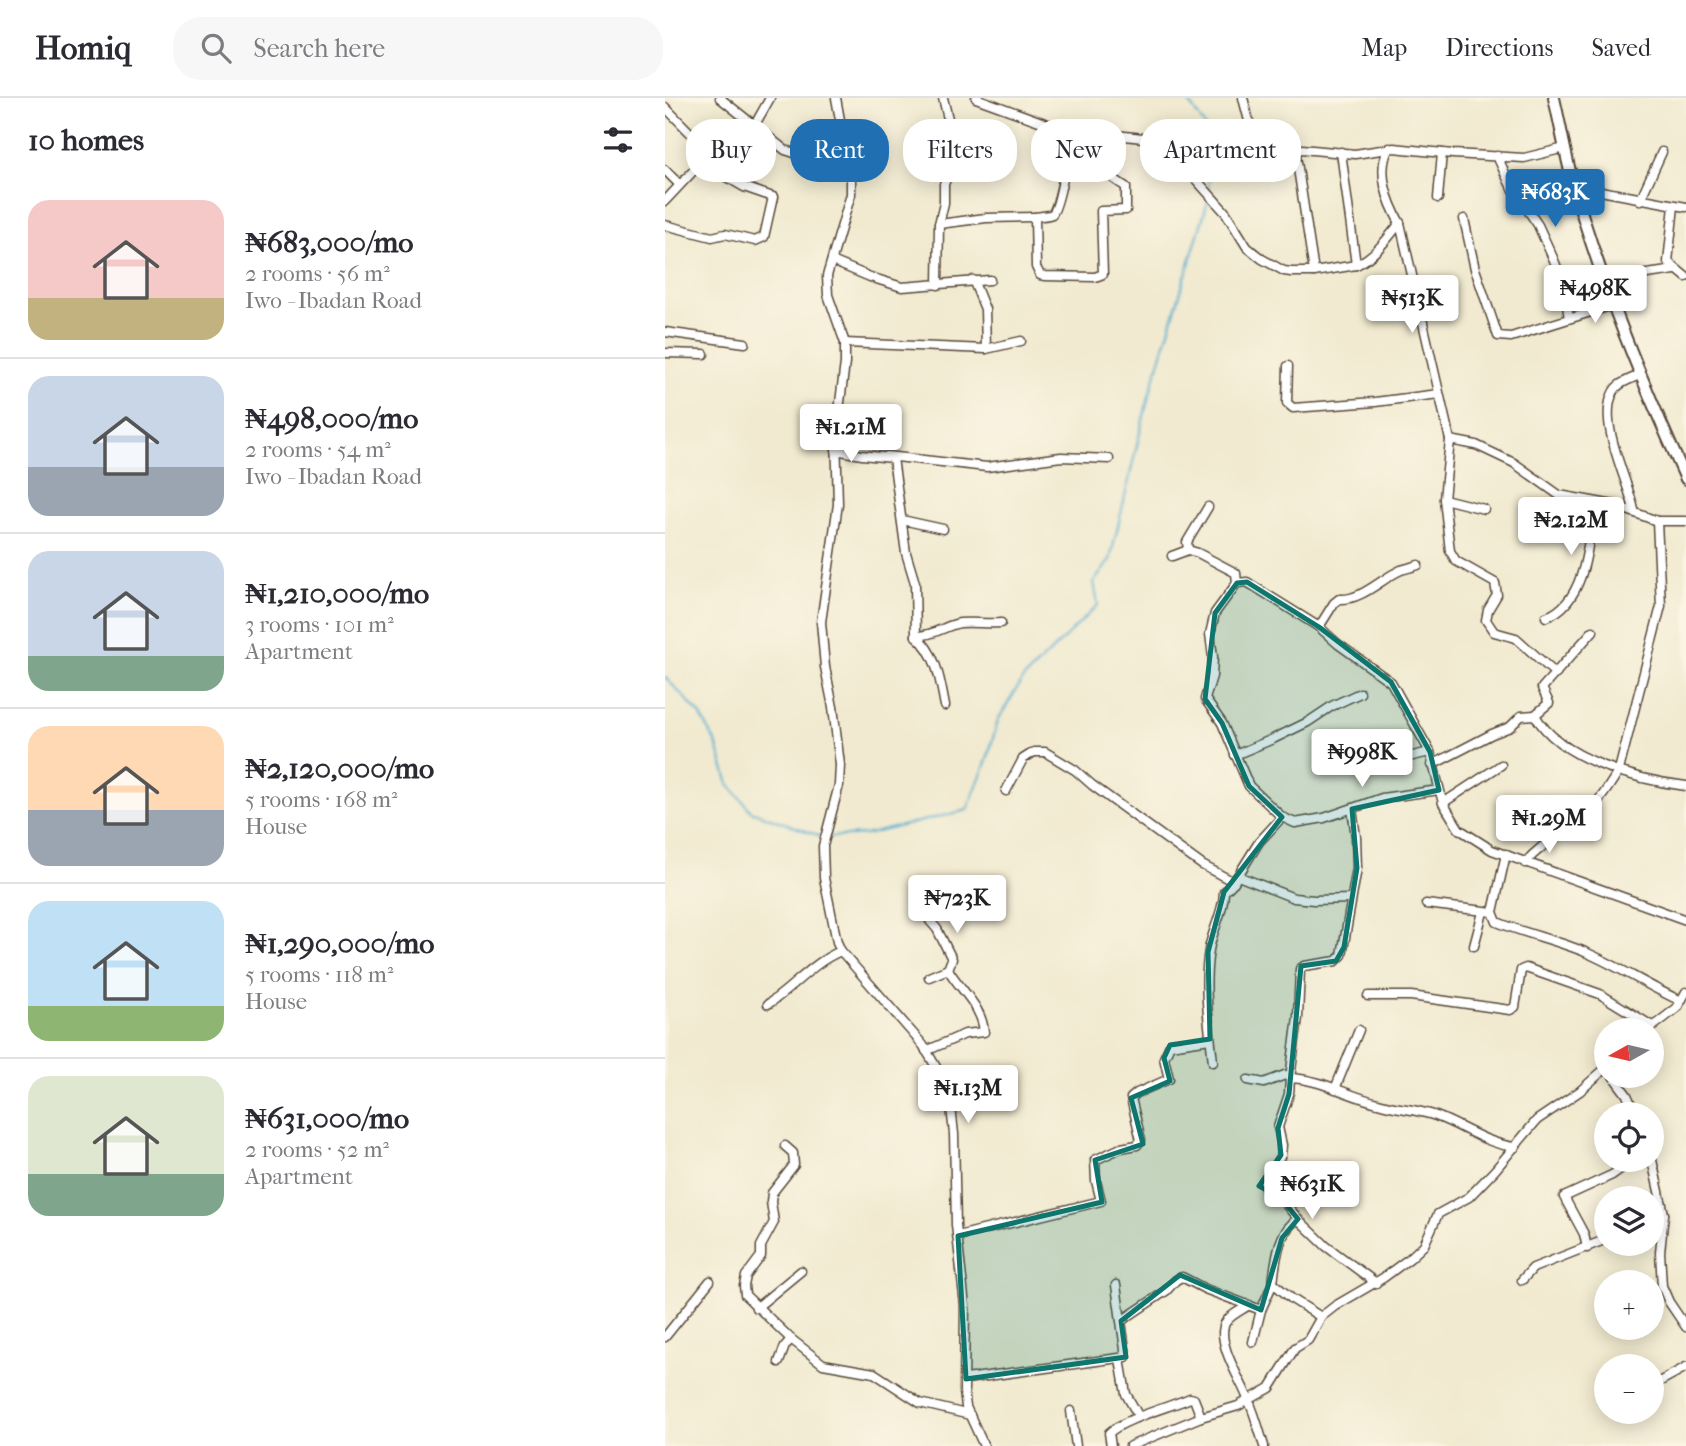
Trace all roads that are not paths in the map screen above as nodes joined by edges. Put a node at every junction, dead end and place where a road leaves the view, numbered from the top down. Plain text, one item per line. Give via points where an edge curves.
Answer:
1 (720, 98) edge
2 (770, 98) edge
3 (836, 98) edge
4 (943, 98) edge
5 (976, 98) edge
6 (1243, 98) edge
7 (1554, 98) edge
8 (665, 107) edge
9 (745, 119) edge
10 (758, 119) edge
11 (840, 119) edge
12 (1031, 119) edge
13 (1248, 119) edge
14 (686, 128) edge
15 (1389, 148) junction
16 (1565, 148) junction
17 (1301, 149) edge
18 (1341, 152) junction
19 (1662, 152) dead end
20 (1442, 153) junction
21 (1497, 156) junction
22 (665, 170) edge
23 (686, 178) edge
24 (735, 182) edge
25 (850, 182) edge
26 (1062, 182) edge
27 (1118, 182) edge
28 (1198, 182) edge
29 (1300, 182) edge
30 (680, 184) junction
31 (1574, 187) junction
32 (1438, 198) dead end
33 (1640, 200) junction
34 (665, 201) edge
35 (1674, 206) junction
36 (1686, 207) edge
37 (1035, 217) junction
38 (1464, 219) dead end
39 (1399, 223) junction
40 (939, 224) junction
41 (665, 225) edge
42 (832, 261) junction
43 (1356, 265) junction
44 (1675, 270) junction
45 (1314, 272) junction
46 (1686, 277) edge
47 (990, 279) dead end
48 (973, 280) junction
49 (1605, 280) junction
50 (937, 285) junction
51 (1613, 305) junction
52 (1569, 318) junction
53 (665, 332) edge
54 (1021, 341) dead end
55 (745, 343) dead end
56 (845, 343) junction
57 (986, 349) junction
58 (665, 353) edge
59 (704, 354) dead end
60 (1288, 366) dead end
61 (1640, 375) junction
62 (1439, 394) junction
63 (1450, 440) junction
64 (836, 450) junction
65 (1109, 459) dead end
66 (1686, 479) edge
67 (1444, 499) junction
68 (1594, 502) junction
69 (1208, 507) dead end
70 (1484, 509) dead end
71 (1633, 510) junction
72 (1684, 519) edge
73 (902, 520) junction
74 (1657, 521) junction
75 (943, 528) dead end
76 (1188, 551) junction
77 (1172, 556) dead end
78 (1418, 565) dead end
79 (1237, 583) junction
80 (1546, 617) dead end
81 (1001, 623) dead end
82 (1319, 627) junction
83 (1593, 631) dead end
84 (916, 636) junction
85 (1556, 674) junction
86 (1360, 693) dead end
87 (945, 706) dead end
88 (1535, 715) junction
89 (1430, 752) junction
90 (1235, 755) junction
91 (1431, 765) junction
92 (1501, 765) dead end
93 (1361, 768) dead end
94 (1619, 770) junction
95 (1686, 786) edge
96 (1439, 790) junction
97 (1006, 791) dead end
98 (1443, 803) junction
99 (1352, 809) junction
100 (1282, 817) junction
101 (1506, 854) junction
102 (1525, 863) junction
103 (1236, 879) junction
104 (961, 891) dead end
105 (1351, 899) junction
106 (1426, 904) dead end
107 (1483, 912) junction
108 (1493, 912) junction
109 (1686, 920) edge
110 (1473, 946) dead end
111 (841, 951) junction
112 (948, 969) junction
113 (929, 977) dead end
114 (1686, 992) edge
115 (1367, 996) dead end
116 (768, 1004) dead end
117 (1679, 1005) junction
118 (1686, 1012) edge
119 (1635, 1018) edge
120 (1663, 1018) edge
121 (1359, 1030) dead end
122 (1210, 1039) junction
123 (926, 1051) junction
124 (1213, 1062) dead end
125 (1290, 1079) junction
126 (1594, 1079) edge
127 (1248, 1080) dead end
128 (1335, 1089) junction
129 (785, 1146) dead end
130 (1515, 1147) junction
131 (1616, 1172) edge
132 (1298, 1219) junction
133 (958, 1236) junction
134 (1594, 1245) edge
135 (1587, 1248) junction
136 (1660, 1256) edge
137 (801, 1271) dead end
138 (1522, 1280) dead end
139 (710, 1281) dead end
140 (1273, 1283) junction
141 (1376, 1283) junction
142 (1116, 1285) dead end
143 (1249, 1305) junction
144 (757, 1308) junction
145 (1261, 1310) junction
146 (1321, 1317) junction
147 (1121, 1321) junction
148 (1686, 1326) edge
149 (665, 1337) edge
150 (790, 1339) junction
151 (1252, 1342) dead end
152 (1120, 1359) junction
153 (779, 1363) dead end
154 (1686, 1367) edge
155 (966, 1379) junction
156 (1664, 1379) edge
157 (1249, 1401) junction
158 (1071, 1411) dead end
159 (970, 1415) junction
160 (1139, 1417) junction
161 (1201, 1417) junction
162 (983, 1446) edge
163 (1076, 1446) edge
164 (1111, 1446) edge
165 (1130, 1446) edge
166 (1264, 1446) edge

1 - 9 street
2 - 10 street
3 - 11 street
4 - 40 street via 957,156 944,184
5 - 12 street
6 - 13 street
7 - 16 main road
8 - 14 street
15 - 18 street
15 - 20 street
15 - 39 street via 1384,163 1387,191
16 - 21 street via 1536,156
16 - 31 main road
17 - 18 street
18 - 43 street
19 - 33 street
20 - 21 street
20 - 32 street
21 - 52 street via 1553,258
22 - 30 street
23 - 30 street
24 - 41 street via 773,197 764,237 755,241 725,234 712,237
25 - 42 street via 851,194
26 - 37 street via 1055,211
27 - 37 street via 1126,187 1126,210 1101,211 1103,274 1039,275
28 - 45 street via 1252,253 1284,271
29 - 45 street
30 - 34 street
31 - 33 street
31 - 49 main road
33 - 35 street
35 - 36 street
35 - 44 street via 1667,259
37 - 40 street
38 - 52 street via 1498,336 1511,337
39 - 43 street
39 - 62 street
40 - 50 street
42 - 50 street via 902,287
42 - 56 street via 828,295
43 - 45 street
44 - 46 street
44 - 49 street
47 - 48 street
48 - 50 street
48 - 57 street via 985,309
49 - 51 main road
51 - 52 street
51 - 61 main road
53 - 55 street
54 - 57 street
56 - 57 street
56 - 64 street
58 - 59 street
60 - 62 street via 1287,403 1293,408
61 - 66 main road
61 - 71 street via 1617,387 1609,413
62 - 63 street
63 - 67 street
63 - 68 street via 1503,457 1559,495
64 - 65 street via 987,467 1061,457
64 - 73 street via 893,458
64 - 111 street via 838,504 821,622 840,765 824,838 824,878
67 - 70 street
67 - 85 street via 1450,551 1456,561 1495,583 1497,595 1486,620 1494,632 1516,638
68 - 71 street
68 - 80 street via 1580,581 1567,602
69 - 76 street via 1187,542
71 - 74 street
72 - 74 street
73 - 75 street
73 - 84 street via 915,583
74 - 94 street via 1661,606
76 - 77 street
76 - 79 street via 1223,564 1236,573
78 - 82 street via 1339,599
79 - 82 street via 1247,582
79 - 90 street via 1215,613 1210,634 1212,676 1205,696
81 - 84 street via 958,623 930,636
82 - 89 street via 1391,682
83 - 85 street
84 - 87 street via 927,646 938,670
85 - 88 street via 1542,688 1549,703
86 - 90 street
88 - 91 street via 1521,716 1510,727
88 - 94 street via 1543,728 1575,752
89 - 91 street
89 - 93 street
90 - 100 street via 1249,786
91 - 96 street
92 - 98 street
94 - 95 street
94 - 102 street via 1587,814 1537,848
96 - 98 street
96 - 99 street via 1382,798
97 - 103 street via 1023,759 1045,752 1075,769 1202,865
98 - 101 street via 1459,829
99 - 100 street via 1295,823
99 - 105 street via 1357,868
100 - 103 street via 1259,842
101 - 102 street
101 - 108 street
102 - 109 street
103 - 105 street via 1294,898
103 - 122 street via 1224,892 1208,952
104 - 112 street via 945,895 930,920 952,959
105 - 125 street via 1340,960 1300,969
106 - 107 street
107 - 108 street
107 - 110 street
108 - 117 street via 1497,922 1616,966
111 - 116 street
111 - 123 street
112 - 113 street
112 - 123 street via 977,1008 984,1032 965,1034
114 - 117 street
115 - 119 street via 1411,996 1510,1010 1515,1007 1521,970 1526,968 1600,994
117 - 118 street
117 - 120 street
121 - 128 street
122 - 124 street
122 - 133 street via 1170,1045 1164,1058 1169,1079 1131,1098 1141,1140 1095,1160 1101,1202
123 - 133 street via 950,1098
125 - 127 street via 1285,1075 1264,1083
125 - 128 street
125 - 132 street via 1278,1127 1281,1155 1264,1184
126 - 130 street via 1537,1121
128 - 130 street via 1381,1104 1415,1108 1502,1146
129 - 144 street via 793,1153 794,1165 772,1193 774,1223 744,1286 745,1295
130 - 141 street via 1469,1197 1439,1214 1424,1245
131 - 135 street via 1564,1196
132 - 140 street via 1282,1238
132 - 141 street
133 - 155 street
134 - 135 street
135 - 138 street via 1533,1268
136 - 148 street via 1662,1286
137 - 144 street
139 - 149 street
140 - 145 street
140 - 146 street
141 - 146 street
142 - 147 street
143 - 145 street
143 - 147 street via 1182,1277
143 - 157 street via 1224,1328 1227,1353
144 - 150 street
145 - 151 street
146 - 157 street via 1308,1340 1295,1348 1275,1383
147 - 152 street via 1127,1354
150 - 153 street
150 - 159 street via 823,1364 874,1373 920,1403
152 - 155 street
152 - 160 street via 1126,1394
154 - 156 street
155 - 159 street
157 - 161 street
157 - 166 street
158 - 163 street
159 - 162 street
160 - 161 street via 1190,1398
160 - 164 street via 1110,1431
161 - 165 street

